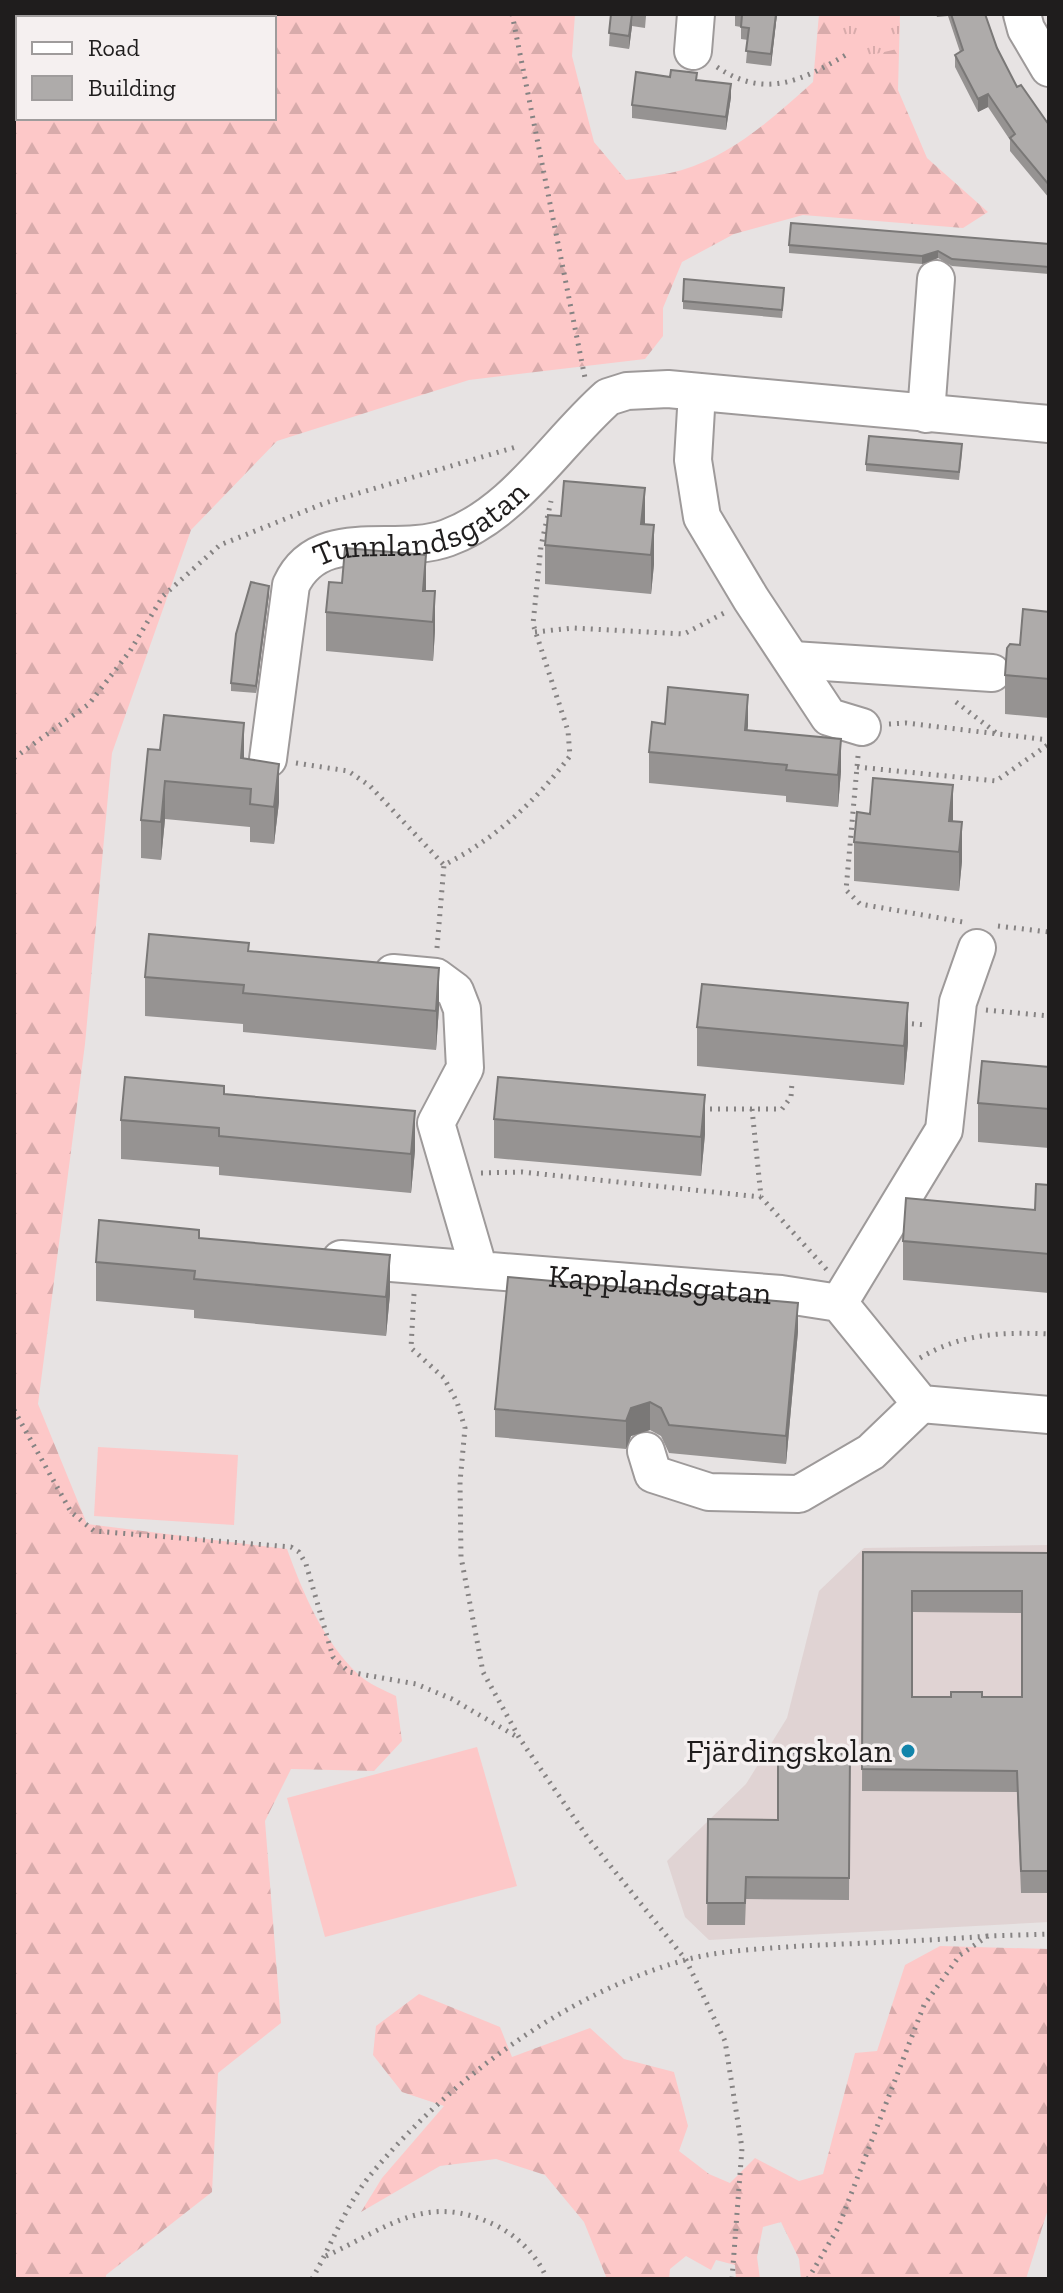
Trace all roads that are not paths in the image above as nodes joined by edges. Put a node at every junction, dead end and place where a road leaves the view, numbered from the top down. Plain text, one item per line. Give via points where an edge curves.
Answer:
1 (696, 14) edge
2 (1022, 14) edge
3 (693, 51) road end
4 (1049, 68) edge
5 (936, 279) dead end
6 (697, 392) junction
7 (926, 414) junction
8 (1049, 424) edge
9 (793, 660) junction
10 (992, 673) dead end
11 (862, 727) road end
12 (268, 759) edge
13 (970, 935) road end
14 (356, 970) edge
15 (310, 1256) edge
16 (479, 1270) junction
17 (843, 1298) junction
18 (921, 1404) junction
19 (1049, 1415) edge
20 (646, 1451) dead end

1 - 3 street
2 - 4 street
5 - 7 street
6 - 7 street, Tunnlandsgatan
6 - 9 street via 693,460 702,517
6 - 12 street, Tunnlandsgatan via 627,391 608,397 513,496 478,523 445,539 329,549 299,568 291,585
7 - 8 street, Tunnlandsgatan
9 - 10 street
9 - 11 street via 829,717
13 - 17 street via 944,1130
14 - 16 street via 436,977 455,991 462,1009 465,1068 420,1121 453,1182
15 - 16 street, Kapplandsgatan
16 - 17 street, Kapplandsgatan
17 - 18 street
18 - 19 street
18 - 20 street via 871,1452 799,1494 709,1492 653,1474

